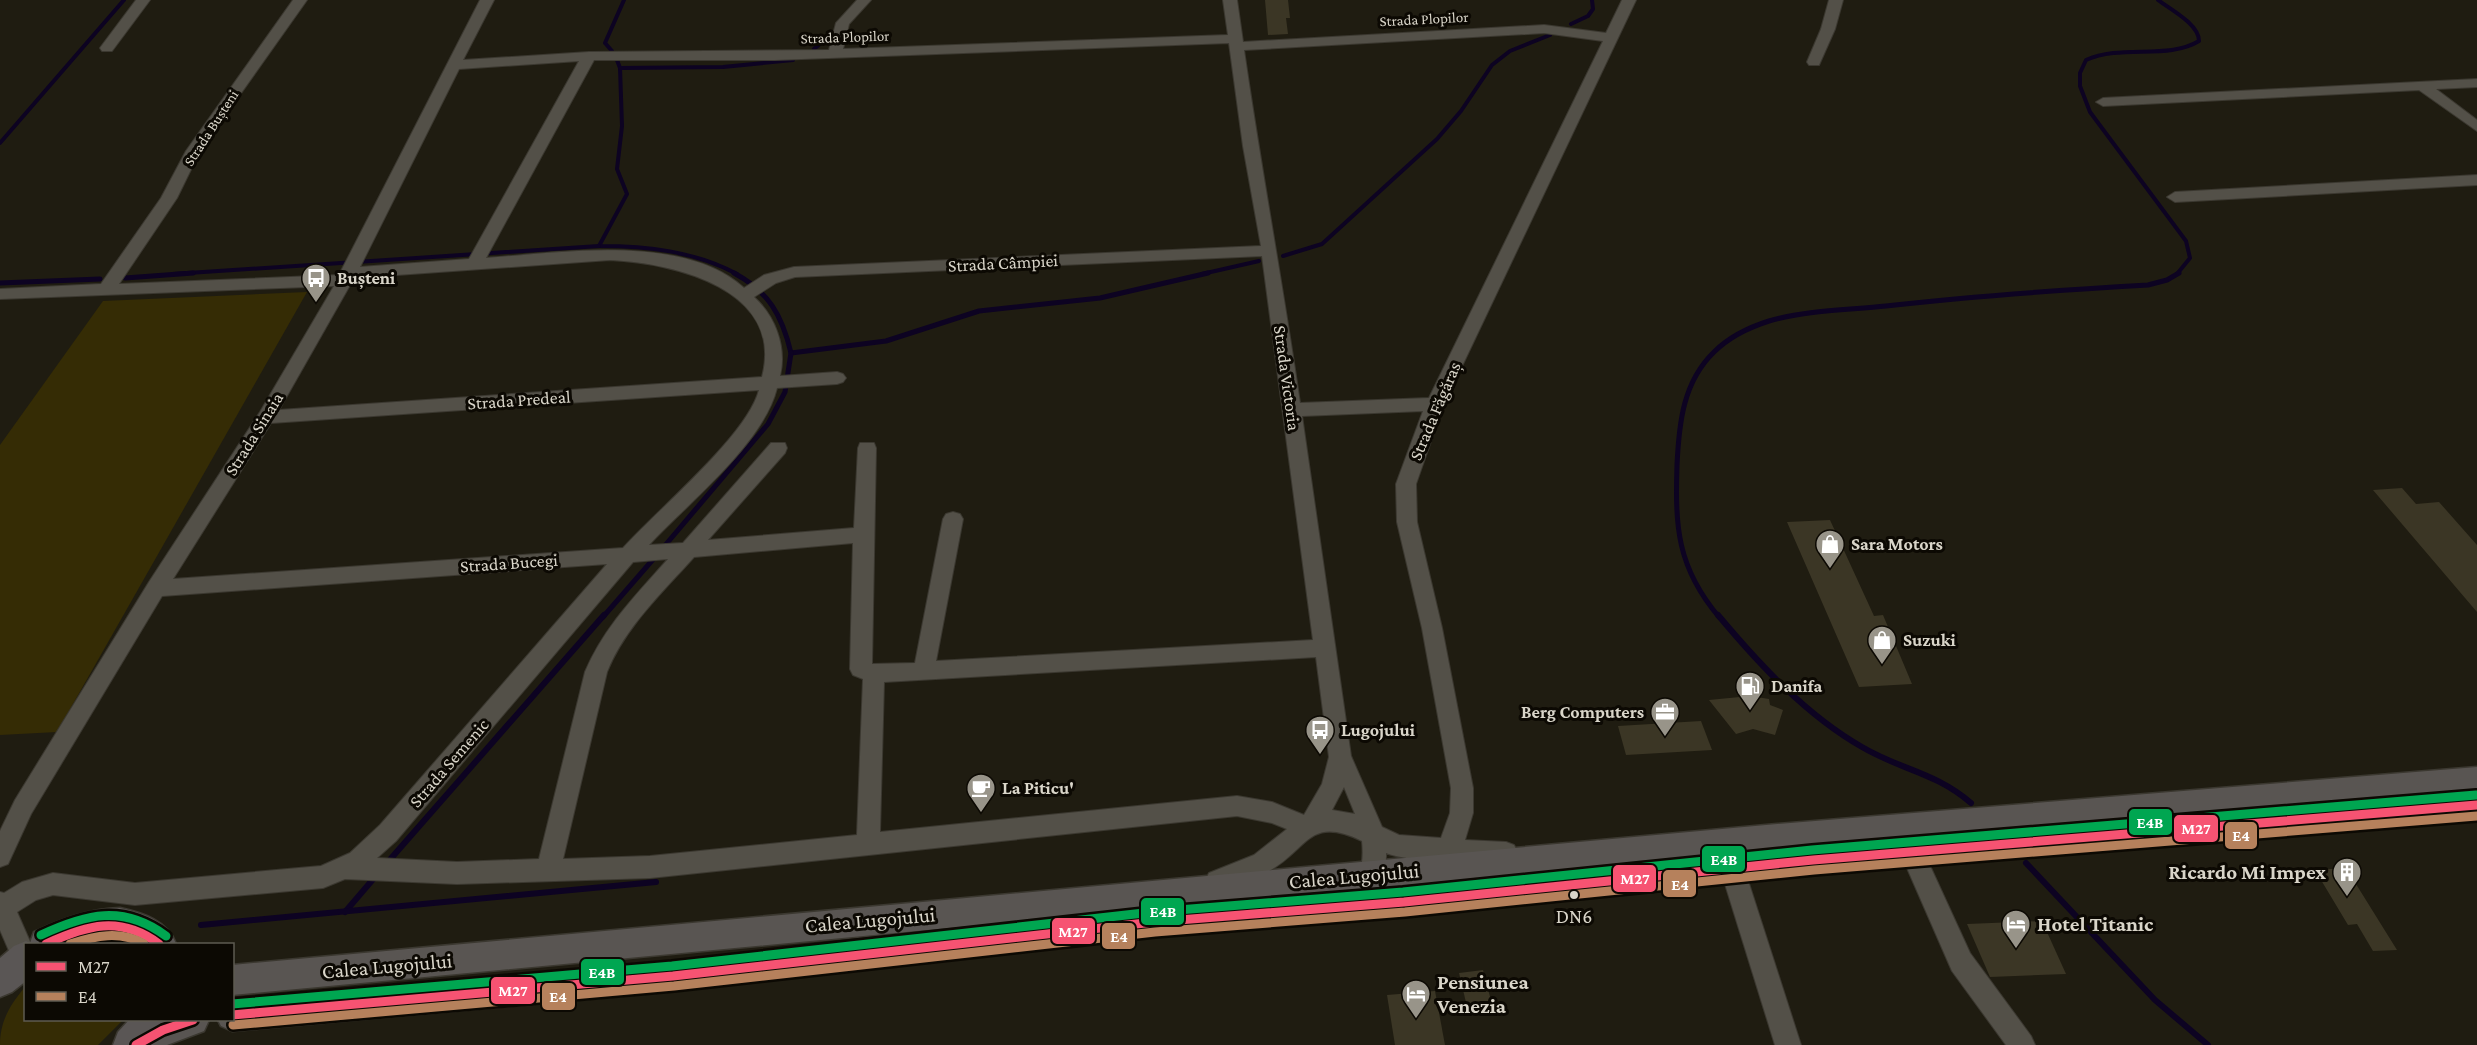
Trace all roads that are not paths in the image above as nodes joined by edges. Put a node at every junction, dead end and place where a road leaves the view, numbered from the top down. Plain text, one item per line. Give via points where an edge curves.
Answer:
1 (143, 0) edge
2 (300, 0) edge
3 (487, 0) edge
4 (864, 0) edge
5 (1230, 0) edge
6 (1629, 0) edge
7 (1836, 0) edge
8 (1612, 38) junction
9 (1236, 43) junction
10 (107, 48) dead end
11 (835, 53) junction
12 (589, 57) junction
13 (1814, 62) dead end
14 (455, 64) junction
15 (2477, 83) edge
16 (2422, 86) junction
17 (2103, 102) dead end
18 (2477, 127) edge
19 (2477, 180) edge
20 (2175, 197) dead end
21 (480, 256) junction
22 (1271, 261) junction
23 (352, 268) junction
24 (106, 290) junction
25 (752, 290) junction
26 (0, 294) edge
27 (837, 378) dead end
28 (783, 381) junction
29 (1435, 404) junction
30 (1292, 410) junction
31 (266, 417) junction
32 (778, 448) dead end
33 (867, 448) dead end
34 (953, 519) dead end
35 (862, 535) junction
36 (681, 549) junction
37 (638, 554) junction
38 (156, 588) junction
39 (1325, 648) junction
40 (924, 671) junction
41 (867, 672) junction
42 (1340, 757) junction
43 (2477, 779) edge
44 (2477, 805) edge
45 (1309, 826) junction
46 (1372, 837) junction
47 (868, 844) junction
48 (1447, 850) junction
49 (1912, 852) junction
50 (1584, 855) junction
51 (0, 856) edge
52 (346, 868) junction
53 (1732, 868) junction
54 (549, 870) junction
55 (1372, 874) junction
56 (1187, 891) junction
57 (1, 905) edge
58 (1300, 909) junction
59 (56, 943) edge
60 (157, 943) edge
61 (24, 960) edge
62 (234, 980) edge
63 (234, 1015) edge
64 (150, 1021) edge
65 (190, 1021) edge
66 (133, 1045) edge
67 (1788, 1045) edge
68 (2022, 1045) edge

1 - 10 street
2 - 24 street, Strada Bușteni via 193,151 169,198
3 - 14 street, Strada Sinaia
4 - 11 street via 843,23
5 - 9 street, Strada Victoria
6 - 8 street, Strada Făgăraș
7 - 13 street
8 - 9 street, Strada Plopilor via 1544,29
8 - 29 street, Strada Făgăraș
9 - 11 street, Strada Plopilor
9 - 22 street, Strada Victoria
11 - 12 street, Strada Plopilor
12 - 14 street, Strada Plopilor
12 - 21 street
14 - 23 street, Strada Sinaia
15 - 16 street
16 - 17 street
16 - 18 street
19 - 20 street
21 - 23 street
21 - 25 street via 647,256
22 - 25 street, Strada Câmpiei via 794,272
22 - 30 street, Strada Victoria
23 - 24 street
23 - 31 street, Strada Sinaia
24 - 26 street
25 - 28 street via 769,329
27 - 28 street, Strada Predeal
28 - 31 street, Strada Predeal
28 - 37 street, Strada Semenic via 741,437
29 - 30 street
29 - 48 street, Strada Făgăraș via 1408,476 1405,502 1462,788 1464,810 1458,833
30 - 39 street, Strada Victoria
31 - 38 street, Strada Sinaia
32 - 36 street
33 - 35 street
34 - 40 street
35 - 36 street, Strada Bucegi
35 - 41 street
36 - 37 street, Strada Bucegi
36 - 54 street via 605,650 596,672
37 - 38 street, Strada Bucegi
37 - 52 street, Strada Semenic via 388,832
38 - 51 street, Strada Sinaia via 23,807
39 - 40 street
39 - 42 street, Strada Victoria
40 - 41 street
41 - 47 street
42 - 45 street, Strada Victoria via 1333,786
42 - 46 street, Strada Victoria
43 - 50 main road, Calea Lugojului
44 - 49 main road, Calea Lugojului
45 - 46 street via 1330,820 1347,822
45 - 47 street via 1269,810 1237,806
45 - 56 street, Strada Victoria via 1262,863
46 - 48 street via 1397,846
46 - 55 street, Strada Victoria via 1376,858
47 - 54 street via 650,867
48 - 50 street
49 - 53 main road, Calea Lugojului
49 - 68 street via 1961,962
50 - 55 main road, Calea Lugojului
52 - 54 street via 458,873
52 - 57 street, Strada Semenic via 323,877 135,894 53,884 30,890
53 - 58 main road, Calea Lugojului
53 - 67 street
55 - 56 main road, Calea Lugojului
55 - 58 street via 1356,891
56 - 62 main road, Calea Lugojului
57 - 61 street
58 - 63 main road, Calea Lugojului via 673,976
59 - 60 highway via 81,930 119,925 144,931
64 - 66 highway
65 - 66 main road

